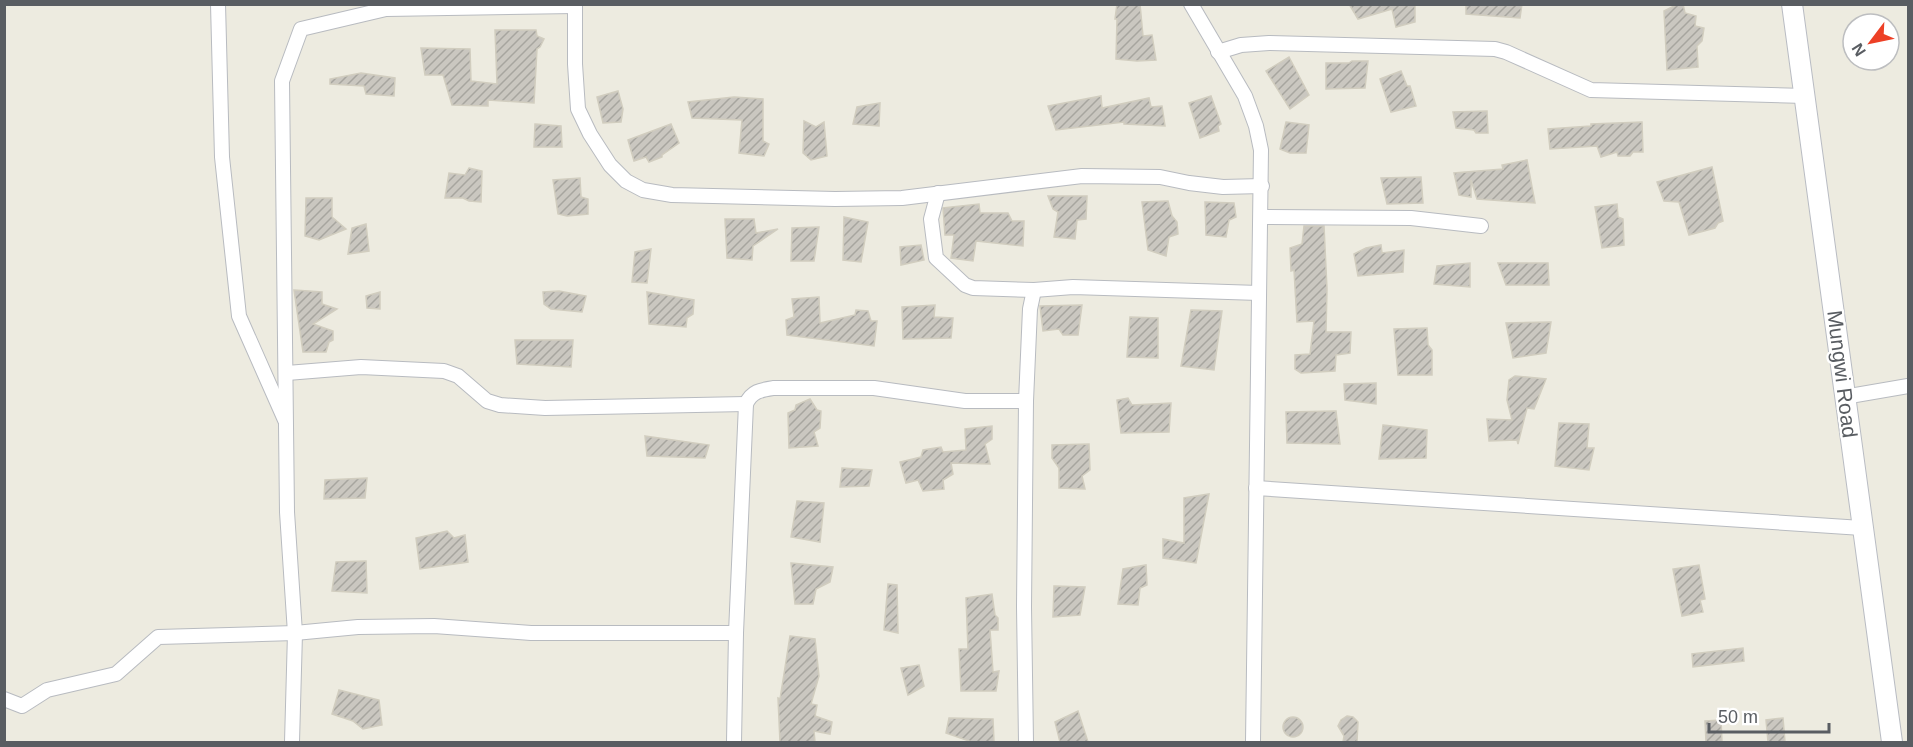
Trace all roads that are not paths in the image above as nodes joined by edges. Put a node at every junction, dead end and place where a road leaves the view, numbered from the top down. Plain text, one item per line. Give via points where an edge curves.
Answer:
1 (218, 4) edge
2 (1191, 4) edge
3 (1792, 4) edge
4 (575, 5) edge
5 (1218, 52) junction
6 (1805, 96) junction
7 (1262, 186) junction
8 (938, 193) junction
9 (1261, 217) junction
10 (1481, 226) dead end
11 (1034, 290) junction
12 (1259, 293) junction
13 (287, 373) junction
14 (1908, 386) edge
15 (1844, 397) junction
16 (1026, 401) junction
17 (746, 404) junction
18 (287, 425) junction
19 (1256, 488) junction
20 (1862, 528) junction
21 (295, 633) junction
22 (736, 633) junction
23 (4, 699) edge
24 (292, 742) edge
25 (734, 742) edge
26 (1026, 742) edge
27 (1253, 742) edge
28 (1892, 742) edge

1 - 18 street via 222,157 239,316
2 - 5 street
3 - 6 main road, Mungwi Road
4 - 8 street via 578,109 610,165 642,190 672,195 836,199
4 - 13 street via 386,9 301,29 282,81
5 - 6 street via 1269,43 1494,49 1591,90
5 - 7 street via 1245,96 1256,126
6 - 15 main road, Mungwi Road
7 - 8 street via 1223,187 1149,177 1082,176
7 - 9 street
8 - 11 street via 932,219 933,248 940,264 973,288
9 - 10 street via 1411,218
9 - 12 street
11 - 12 street via 1073,287
11 - 16 street
12 - 19 street
13 - 17 street via 361,368 444,371 458,376 487,401 500,405 545,408
13 - 18 street
14 - 15 street
15 - 20 main road, Mungwi Road
16 - 17 street via 965,401 874,388 774,388 758,391
16 - 26 street
17 - 22 street
18 - 21 street via 287,512
19 - 20 street
19 - 27 street
20 - 28 main road, Mungwi Road
21 - 22 street via 434,626 531,633
21 - 23 street via 158,637 116,674 47,690 22,706
21 - 24 street
22 - 25 street

